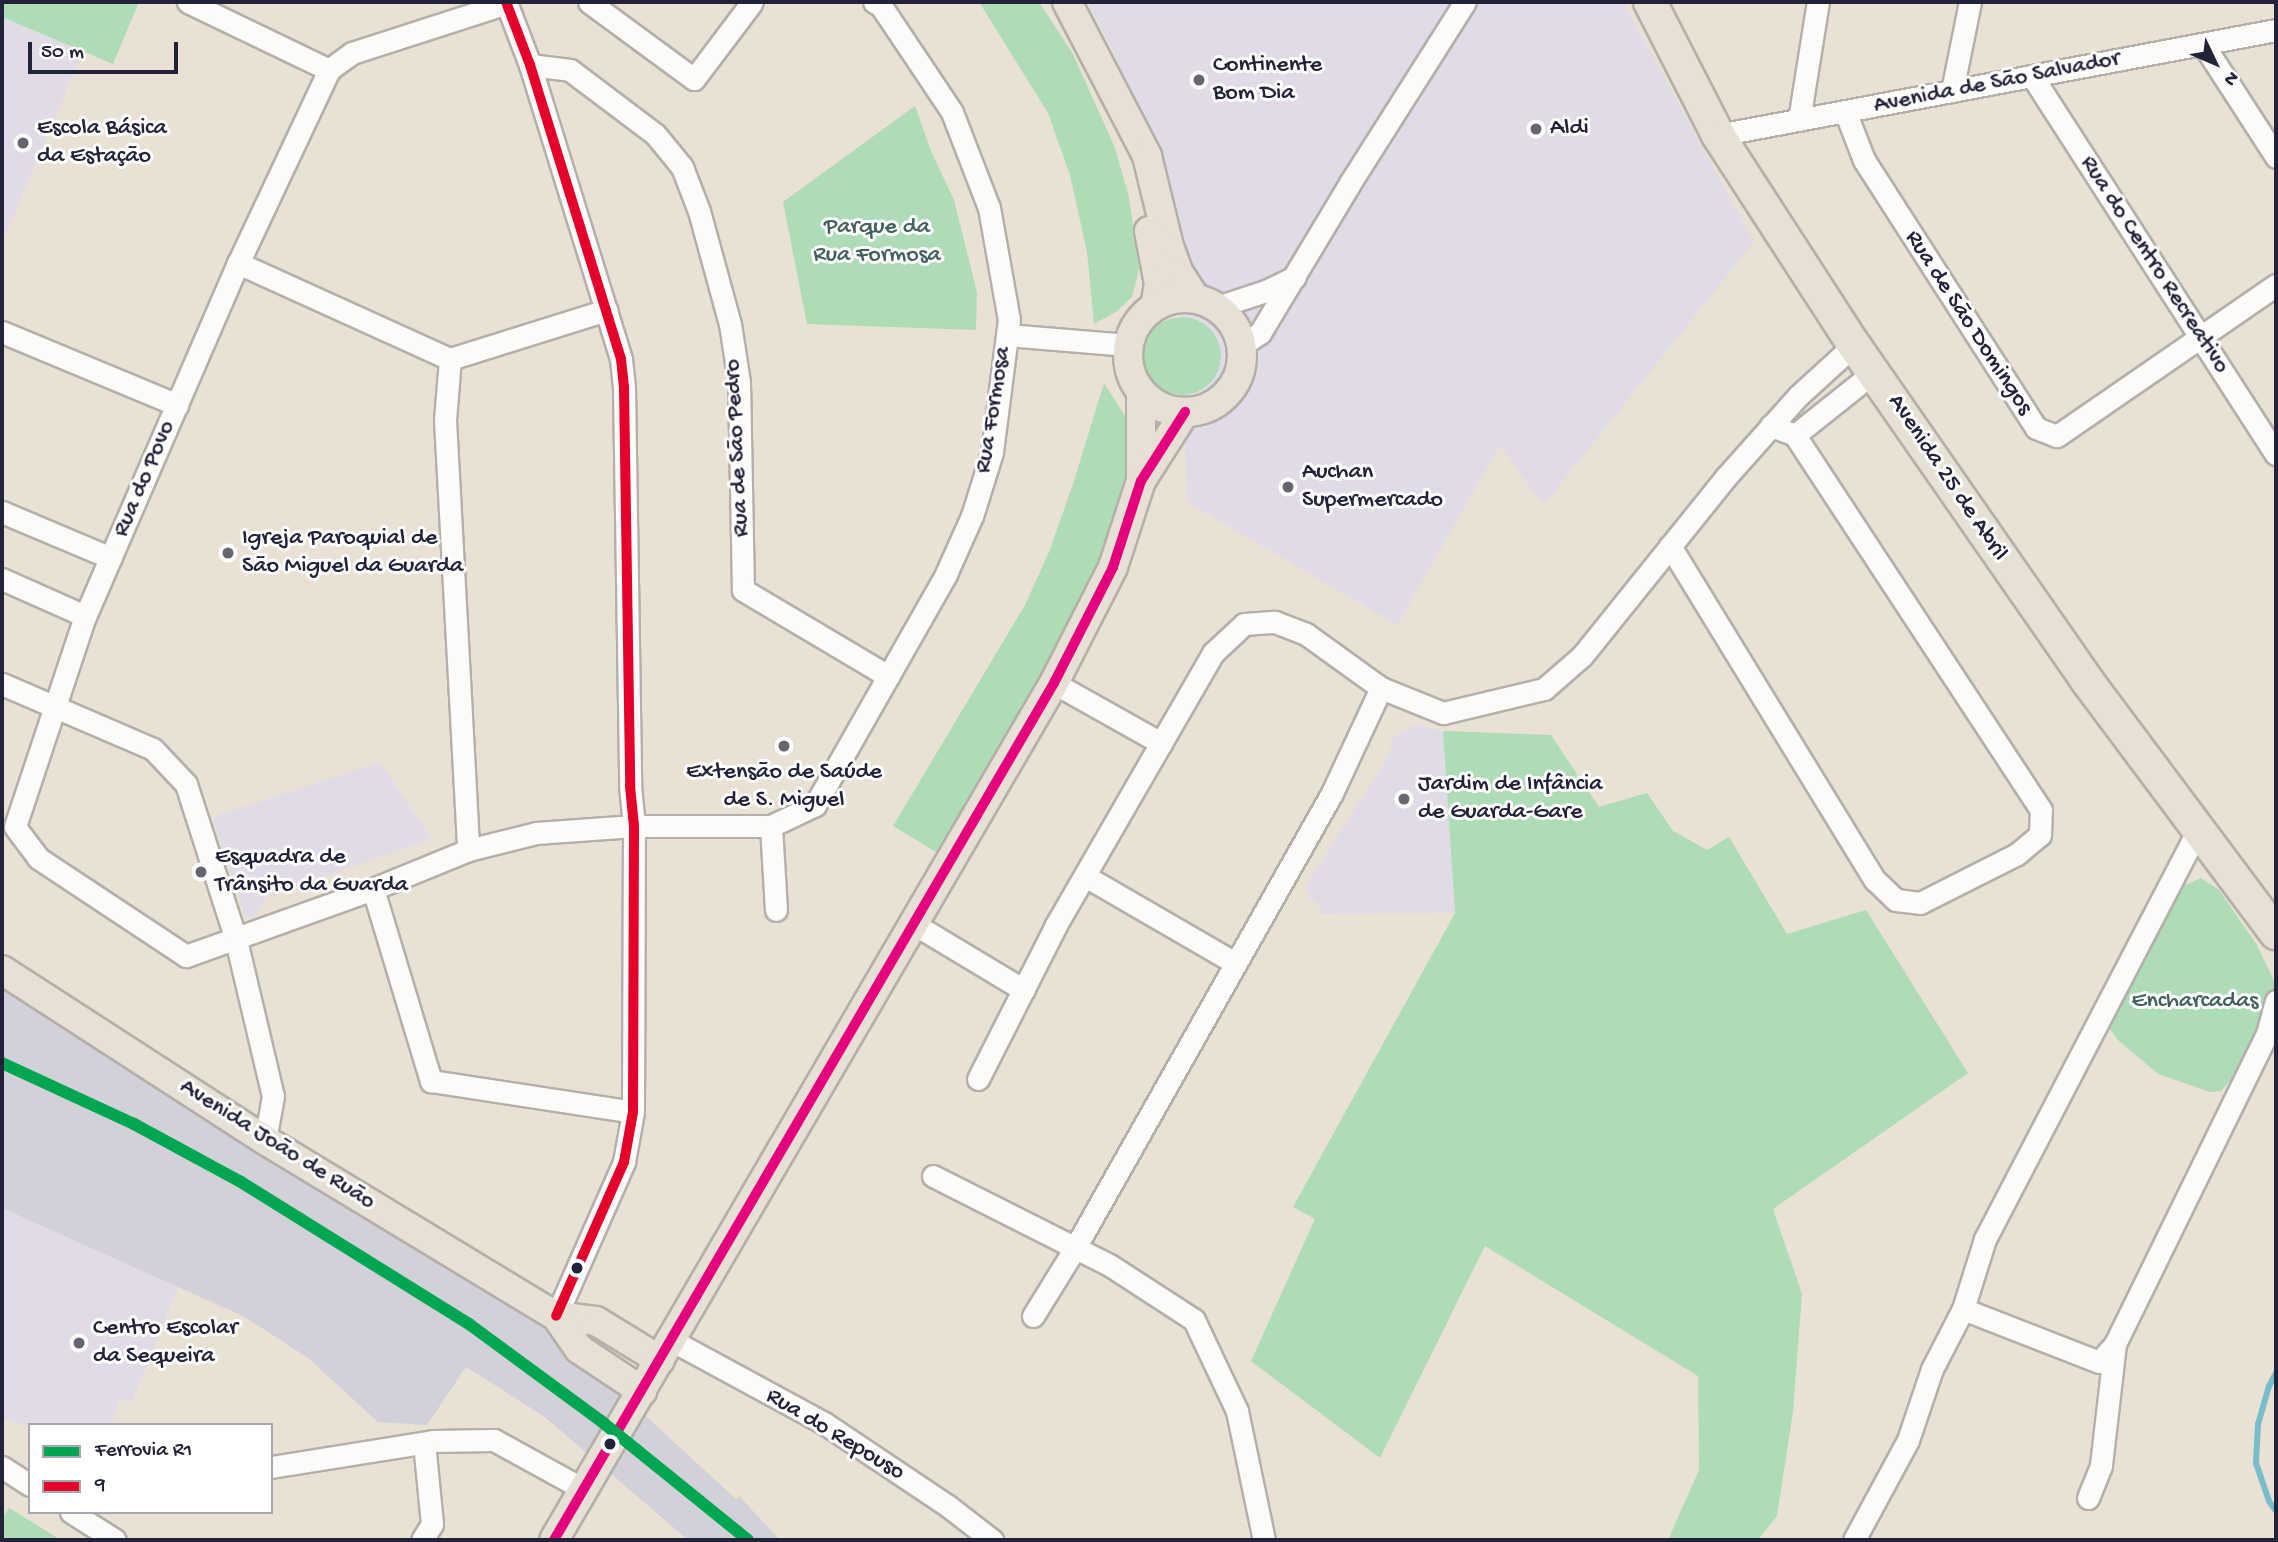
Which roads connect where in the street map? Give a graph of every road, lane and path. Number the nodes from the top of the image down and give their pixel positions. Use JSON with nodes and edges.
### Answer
{"nodes":[{"id":1,"x":188,"y":2,"type":"edge"},
{"id":2,"x":506,"y":2,"type":"edge"},
{"id":3,"x":589,"y":2,"type":"edge"},
{"id":4,"x":752,"y":2,"type":"edge"},
{"id":5,"x":874,"y":2,"type":"edge"},
{"id":6,"x":1067,"y":2,"type":"edge"},
{"id":7,"x":1465,"y":2,"type":"edge"},
{"id":8,"x":1650,"y":2,"type":"edge"},
{"id":9,"x":1818,"y":2,"type":"edge"},
{"id":10,"x":1970,"y":2,"type":"edge"},
{"id":11,"x":2276,"y":30,"type":"edge"},
{"id":12,"x":2203,"y":44,"type":"junction"},
{"id":13,"x":530,"y":65,"type":"junction"},
{"id":14,"x":329,"y":70,"type":"junction"},
{"id":15,"x":2032,"y":76,"type":"junction"},
{"id":16,"x":1111,"y":86,"type":"junction"},
{"id":17,"x":1952,"y":91,"type":"junction"},
{"id":18,"x":1845,"y":111,"type":"junction"},
{"id":19,"x":1799,"y":120,"type":"junction"},
{"id":20,"x":1718,"y":135,"type":"junction"},
{"id":21,"x":2276,"y":158,"type":"edge"},
{"id":22,"x":238,"y":263,"type":"junction"},
{"id":23,"x":1295,"y":277,"type":"junction"},
{"id":24,"x":2276,"y":285,"type":"edge"},
{"id":25,"x":1206,"y":302,"type":"junction"},
{"id":26,"x":1155,"y":306,"type":"junction"},
{"id":27,"x":606,"y":310,"type":"junction"},
{"id":28,"x":2,"y":332,"type":"edge"},
{"id":29,"x":1007,"y":335,"type":"junction"},
{"id":30,"x":2200,"y":335,"type":"junction"},
{"id":31,"x":1128,"y":345,"type":"junction"},
{"id":32,"x":1242,"y":345,"type":"junction"},
{"id":33,"x":1854,"y":345,"type":"junction"},
{"id":34,"x":450,"y":359,"type":"junction"},
{"id":35,"x":1874,"y":372,"type":"junction"},
{"id":36,"x":1141,"y":393,"type":"junction"},
{"id":37,"x":177,"y":405,"type":"junction"},
{"id":38,"x":1185,"y":412,"type":"junction"},
{"id":39,"x":1770,"y":426,"type":"junction"},
{"id":40,"x":1795,"y":435,"type":"junction"},
{"id":41,"x":2276,"y":454,"type":"edge"},
{"id":42,"x":1141,"y":481,"type":"junction"},
{"id":43,"x":2,"y":512,"type":"edge"},
{"id":44,"x":1670,"y":546,"type":"junction"},
{"id":45,"x":111,"y":558,"type":"junction"},
{"id":46,"x":2,"y":579,"type":"edge"},
{"id":47,"x":85,"y":616,"type":"junction"},
{"id":48,"x":888,"y":676,"type":"junction"},
{"id":49,"x":1054,"y":683,"type":"junction"},
{"id":50,"x":2,"y":684,"type":"edge"},
{"id":51,"x":1381,"y":688,"type":"junction"},
{"id":52,"x":55,"y":708,"type":"junction"},
{"id":53,"x":1161,"y":743,"type":"junction"},
{"id":54,"x":634,"y":826,"type":"junction"},
{"id":55,"x":771,"y":826,"type":"junction"},
{"id":56,"x":2199,"y":828,"type":"junction"},
{"id":57,"x":468,"y":850,"type":"junction"},
{"id":58,"x":1084,"y":876,"type":"junction"},
{"id":59,"x":373,"y":890,"type":"junction"},
{"id":60,"x":776,"y":910,"type":"dead end"},
{"id":61,"x":914,"y":924,"type":"junction"},
{"id":62,"x":2276,"y":933,"type":"edge"},
{"id":63,"x":236,"y":940,"type":"junction"},
{"id":64,"x":1235,"y":963,"type":"junction"},
{"id":65,"x":2,"y":970,"type":"edge"},
{"id":66,"x":1024,"y":990,"type":"junction"},
{"id":67,"x":2276,"y":1001,"type":"edge"},
{"id":68,"x":2272,"y":1031,"type":"edge"},
{"id":69,"x":978,"y":1079,"type":"dead end"},
{"id":70,"x":633,"y":1112,"type":"junction"},
{"id":71,"x":265,"y":1140,"type":"junction"},
{"id":72,"x":933,"y":1176,"type":"dead end"},
{"id":73,"x":1075,"y":1248,"type":"junction"},
{"id":74,"x":1963,"y":1309,"type":"junction"},
{"id":75,"x":556,"y":1316,"type":"junction"},
{"id":76,"x":1033,"y":1316,"type":"dead end"},
{"id":77,"x":2115,"y":1343,"type":"junction"},
{"id":78,"x":665,"y":1350,"type":"junction"},
{"id":79,"x":642,"y":1391,"type":"junction"},
{"id":80,"x":424,"y":1443,"type":"junction"},
{"id":81,"x":273,"y":1466,"type":"edge"},
{"id":82,"x":2,"y":1467,"type":"edge"},
{"id":83,"x":28,"y":1484,"type":"edge"},
{"id":84,"x":585,"y":1490,"type":"junction"},
{"id":85,"x":2088,"y":1498,"type":"dead end"},
{"id":86,"x":93,"y":1518,"type":"edge"},
{"id":87,"x":115,"y":1540,"type":"edge"},
{"id":88,"x":422,"y":1540,"type":"edge"},
{"id":89,"x":554,"y":1540,"type":"edge"},
{"id":90,"x":992,"y":1540,"type":"edge"},
{"id":91,"x":1264,"y":1540,"type":"edge"},
{"id":92,"x":1854,"y":1540,"type":"edge"}],
"edges":[{"from":1,"to":14,"type":"street"},
{"from":2,"to":13,"type":"street"},
{"from":2,"to":14,"type":"street"},
{"from":3,"to":4,"type":"street"},
{"from":5,"to":29,"type":"street","name":"Rua Formosa"},
{"from":6,"to":16,"type":"main road"},
{"from":7,"to":23,"type":"street"},
{"from":8,"to":20,"type":"highway","name":"Avenida 25 de Abril"},
{"from":9,"to":19,"type":"street"},
{"from":10,"to":17,"type":"street"},
{"from":11,"to":12,"type":"street","name":"Avenida de São Salvador"},
{"from":12,"to":15,"type":"street","name":"Avenida de São Salvador"},
{"from":12,"to":21,"type":"street"},
{"from":13,"to":27,"type":"street"},
{"from":13,"to":48,"type":"street","name":"Rua de São Pedro"},
{"from":14,"to":22,"type":"street","name":"Rua do Povo"},
{"from":15,"to":17,"type":"street","name":"Avenida de São Salvador"},
{"from":15,"to":30,"type":"street","name":"Rua do Centro Recreativo"},
{"from":16,"to":25,"type":"main road"},
{"from":16,"to":26,"type":"main road"},
{"from":17,"to":18,"type":"street","name":"Avenida de São Salvador"},
{"from":18,"to":19,"type":"street","name":"Avenida de São Salvador"},
{"from":18,"to":30,"type":"street","name":"Rua de São Domingos"},
{"from":19,"to":20,"type":"street","name":"Avenida de São Salvador"},
{"from":20,"to":33,"type":"highway","name":"Avenida 25 de Abril"},
{"from":22,"to":34,"type":"street"},
{"from":22,"to":37,"type":"street","name":"Rua do Povo"},
{"from":23,"to":25,"type":"street"},
{"from":23,"to":32,"type":"street"},
{"from":24,"to":30,"type":"street","name":"Rua de São Domingos"},
{"from":25,"to":26,"type":"main road"},
{"from":25,"to":32,"type":"main road"},
{"from":26,"to":31,"type":"main road"},
{"from":27,"to":34,"type":"street"},
{"from":27,"to":54,"type":"street"},
{"from":28,"to":37,"type":"street"},
{"from":29,"to":31,"type":"street"},
{"from":29,"to":48,"type":"street","name":"Rua Formosa"},
{"from":30,"to":41,"type":"street","name":"Rua do Centro Recreativo"},
{"from":31,"to":36,"type":"main road"},
{"from":32,"to":38,"type":"main road"},
{"from":33,"to":35,"type":"highway","name":"Avenida 25 de Abril"},
{"from":33,"to":39,"type":"street"},
{"from":34,"to":57,"type":"street"},
{"from":35,"to":40,"type":"street"},
{"from":35,"to":56,"type":"highway","name":"Avenida 25 de Abril"},
{"from":36,"to":38,"type":"main road"},
{"from":36,"to":42,"type":"main road"},
{"from":37,"to":45,"type":"street","name":"Rua do Povo"},
{"from":38,"to":42,"type":"main road"},
{"from":39,"to":40,"type":"street"},
{"from":39,"to":44,"type":"street"},
{"from":40,"to":44,"type":"street"},
{"from":42,"to":49,"type":"main road"},
{"from":43,"to":45,"type":"street"},
{"from":44,"to":51,"type":"street"},
{"from":45,"to":47,"type":"street","name":"Rua do Povo"},
{"from":46,"to":47,"type":"street"},
{"from":47,"to":52,"type":"street","name":"Rua do Povo"},
{"from":48,"to":55,"type":"street","name":"Rua Formosa"},
{"from":49,"to":53,"type":"street"},
{"from":49,"to":61,"type":"main road"},
{"from":50,"to":52,"type":"street"},
{"from":51,"to":53,"type":"street"},
{"from":51,"to":64,"type":"street"},
{"from":52,"to":63,"type":"street"},
{"from":52,"to":63,"type":"street","name":"Rua do Povo"},
{"from":53,"to":58,"type":"street"},
{"from":54,"to":55,"type":"street","name":"Rua Formosa"},
{"from":54,"to":57,"type":"street","name":"Rua Formosa"},
{"from":54,"to":70,"type":"street"},
{"from":55,"to":60,"type":"street"},
{"from":56,"to":62,"type":"highway","name":"Avenida 25 de Abril"},
{"from":56,"to":74,"type":"street"},
{"from":57,"to":59,"type":"street","name":"Rua Formosa"},
{"from":58,"to":64,"type":"street"},
{"from":58,"to":66,"type":"street"},
{"from":59,"to":63,"type":"street","name":"Rua Formosa"},
{"from":59,"to":70,"type":"street"},
{"from":61,"to":66,"type":"street"},
{"from":61,"to":78,"type":"main road"},
{"from":63,"to":71,"type":"street"},
{"from":64,"to":73,"type":"street"},
{"from":65,"to":71,"type":"main road","name":"Avenida João de Ruão"},
{"from":66,"to":69,"type":"street"},
{"from":67,"to":68,"type":"street"},
{"from":68,"to":77,"type":"street"},
{"from":70,"to":75,"type":"street"},
{"from":71,"to":75,"type":"main road","name":"Avenida João de Ruão"},
{"from":72,"to":73,"type":"street"},
{"from":73,"to":76,"type":"street"},
{"from":73,"to":91,"type":"street"},
{"from":74,"to":77,"type":"street"},
{"from":74,"to":92,"type":"street"},
{"from":75,"to":78,"type":"main road"},
{"from":75,"to":79,"type":"main road"},
{"from":77,"to":85,"type":"street"},
{"from":78,"to":79,"type":"main road"},
{"from":78,"to":90,"type":"street","name":"Rua do Repouso"},
{"from":79,"to":84,"type":"main road"},
{"from":80,"to":81,"type":"street"},
{"from":80,"to":84,"type":"street"},
{"from":80,"to":88,"type":"street"},
{"from":82,"to":83,"type":"street"},
{"from":84,"to":89,"type":"main road"},
{"from":86,"to":87,"type":"street"}]}
